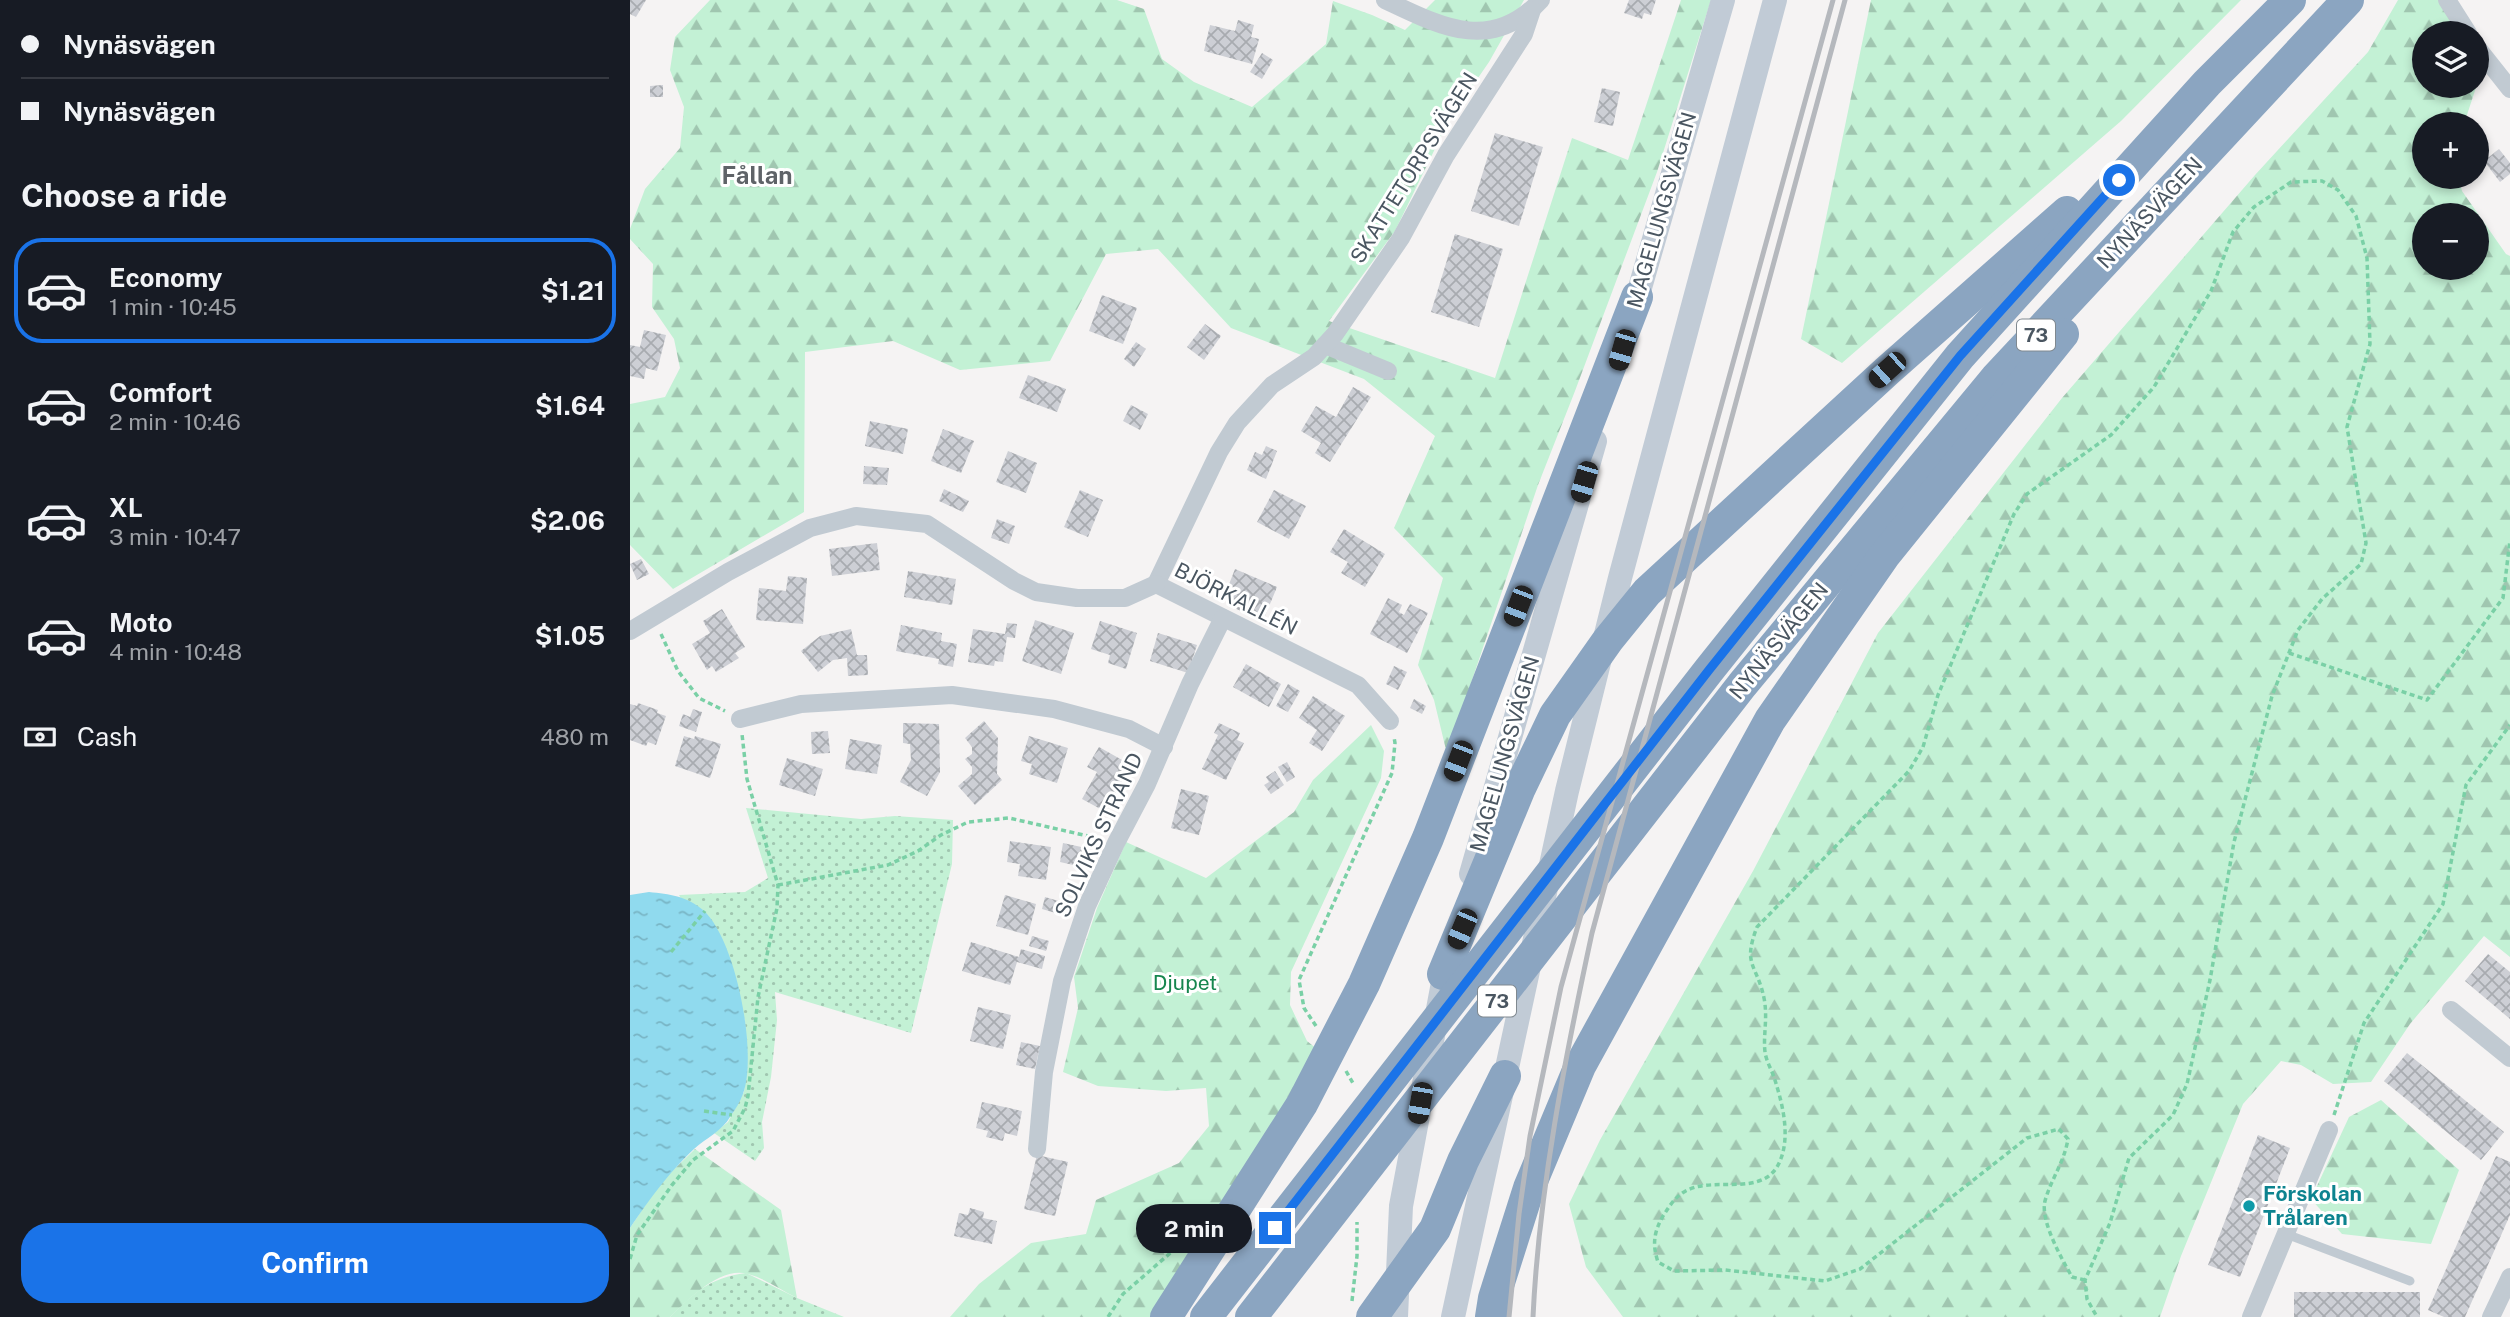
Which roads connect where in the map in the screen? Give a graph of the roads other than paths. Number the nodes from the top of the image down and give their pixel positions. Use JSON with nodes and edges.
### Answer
{"nodes":[{"id":1,"x":1385,"y":0,"type":"edge"},
{"id":2,"x":1723,"y":0,"type":"edge"},
{"id":3,"x":1774,"y":0,"type":"edge"},
{"id":4,"x":2290,"y":0,"type":"edge"},
{"id":5,"x":2350,"y":0,"type":"edge"},
{"id":6,"x":2447,"y":0,"type":"edge"},
{"id":7,"x":1536,"y":5,"type":"edge"},
{"id":8,"x":2460,"y":21,"type":"edge"},
{"id":9,"x":2489,"y":62,"type":"edge"},
{"id":10,"x":2207,"y":83,"type":"junction"},
{"id":11,"x":2510,"y":89,"type":"edge"},
{"id":12,"x":1637,"y":297,"type":"junction"},
{"id":13,"x":1325,"y":345,"type":"junction"},
{"id":14,"x":1388,"y":371,"type":"dead end"},
{"id":15,"x":1156,"y":584,"type":"junction"},
{"id":16,"x":1223,"y":618,"type":"junction"},
{"id":17,"x":630,"y":631,"type":"edge"},
{"id":18,"x":740,"y":719,"type":"road end"},
{"id":19,"x":1390,"y":721,"type":"dead end"},
{"id":20,"x":1164,"y":747,"type":"junction"},
{"id":21,"x":1443,"y":974,"type":"junction"},
{"id":22,"x":2451,"y":1010,"type":"dead end"},
{"id":23,"x":2510,"y":1058,"type":"edge"},
{"id":24,"x":1505,"y":1076,"type":"junction"},
{"id":25,"x":2329,"y":1130,"type":"road end"},
{"id":26,"x":1037,"y":1149,"type":"dead end"},
{"id":27,"x":2286,"y":1234,"type":"junction"},
{"id":28,"x":2510,"y":1277,"type":"edge"},
{"id":29,"x":2410,"y":1281,"type":"dead end"},
{"id":30,"x":1174,"y":1306,"type":"edge"},
{"id":31,"x":1207,"y":1316,"type":"edge"},
{"id":32,"x":1251,"y":1317,"type":"edge"},
{"id":33,"x":1372,"y":1317,"type":"edge"},
{"id":34,"x":1396,"y":1317,"type":"edge"},
{"id":35,"x":1453,"y":1317,"type":"edge"},
{"id":36,"x":1491,"y":1317,"type":"edge"},
{"id":37,"x":2251,"y":1317,"type":"edge"},
{"id":38,"x":2491,"y":1317,"type":"edge"}],
"edges":[{"from":1,"to":7,"type":"street"},
{"from":2,"to":12,"type":"main road","name":"MAGELUNGSVÄGEN"},
{"from":3,"to":24,"type":"main road"},
{"from":4,"to":10,"type":"highway","name":"NYNÄSVÄGEN","number":"73"},
{"from":5,"to":32,"type":"highway","name":"NYNÄSVÄGEN","number":"73"},
{"from":5,"to":36,"type":"highway"},
{"from":6,"to":8,"type":"street"},
{"from":7,"to":13,"type":"street","name":"SKATTETORPSVÄGEN"},
{"from":9,"to":11,"type":"street"},
{"from":10,"to":21,"type":"highway"},
{"from":10,"to":31,"type":"highway","name":"NYNÄSVÄGEN","number":"73"},
{"from":12,"to":21,"type":"main road","name":"MAGELUNGSVÄGEN"},
{"from":12,"to":30,"type":"highway"},
{"from":13,"to":14,"type":"street"},
{"from":13,"to":15,"type":"street","name":"SKATTETORPSVÄGEN"},
{"from":15,"to":16,"type":"street","name":"BJÖRKALLÉN"},
{"from":15,"to":17,"type":"street","name":"BJÖRKALLÉN"},
{"from":16,"to":19,"type":"street","name":"BJÖRKALLÉN"},
{"from":16,"to":20,"type":"street","name":"SOLVIKS STRAND"},
{"from":18,"to":20,"type":"street","name":"SOLVIKS STRAND"},
{"from":20,"to":26,"type":"street","name":"SOLVIKS STRAND"},
{"from":21,"to":34,"type":"main road","name":"MAGELUNGSVÄGEN"},
{"from":22,"to":23,"type":"street"},
{"from":24,"to":33,"type":"highway"},
{"from":24,"to":35,"type":"main road"},
{"from":25,"to":27,"type":"street"},
{"from":27,"to":29,"type":"lane"},
{"from":27,"to":37,"type":"street"},
{"from":28,"to":38,"type":"street"}]}
